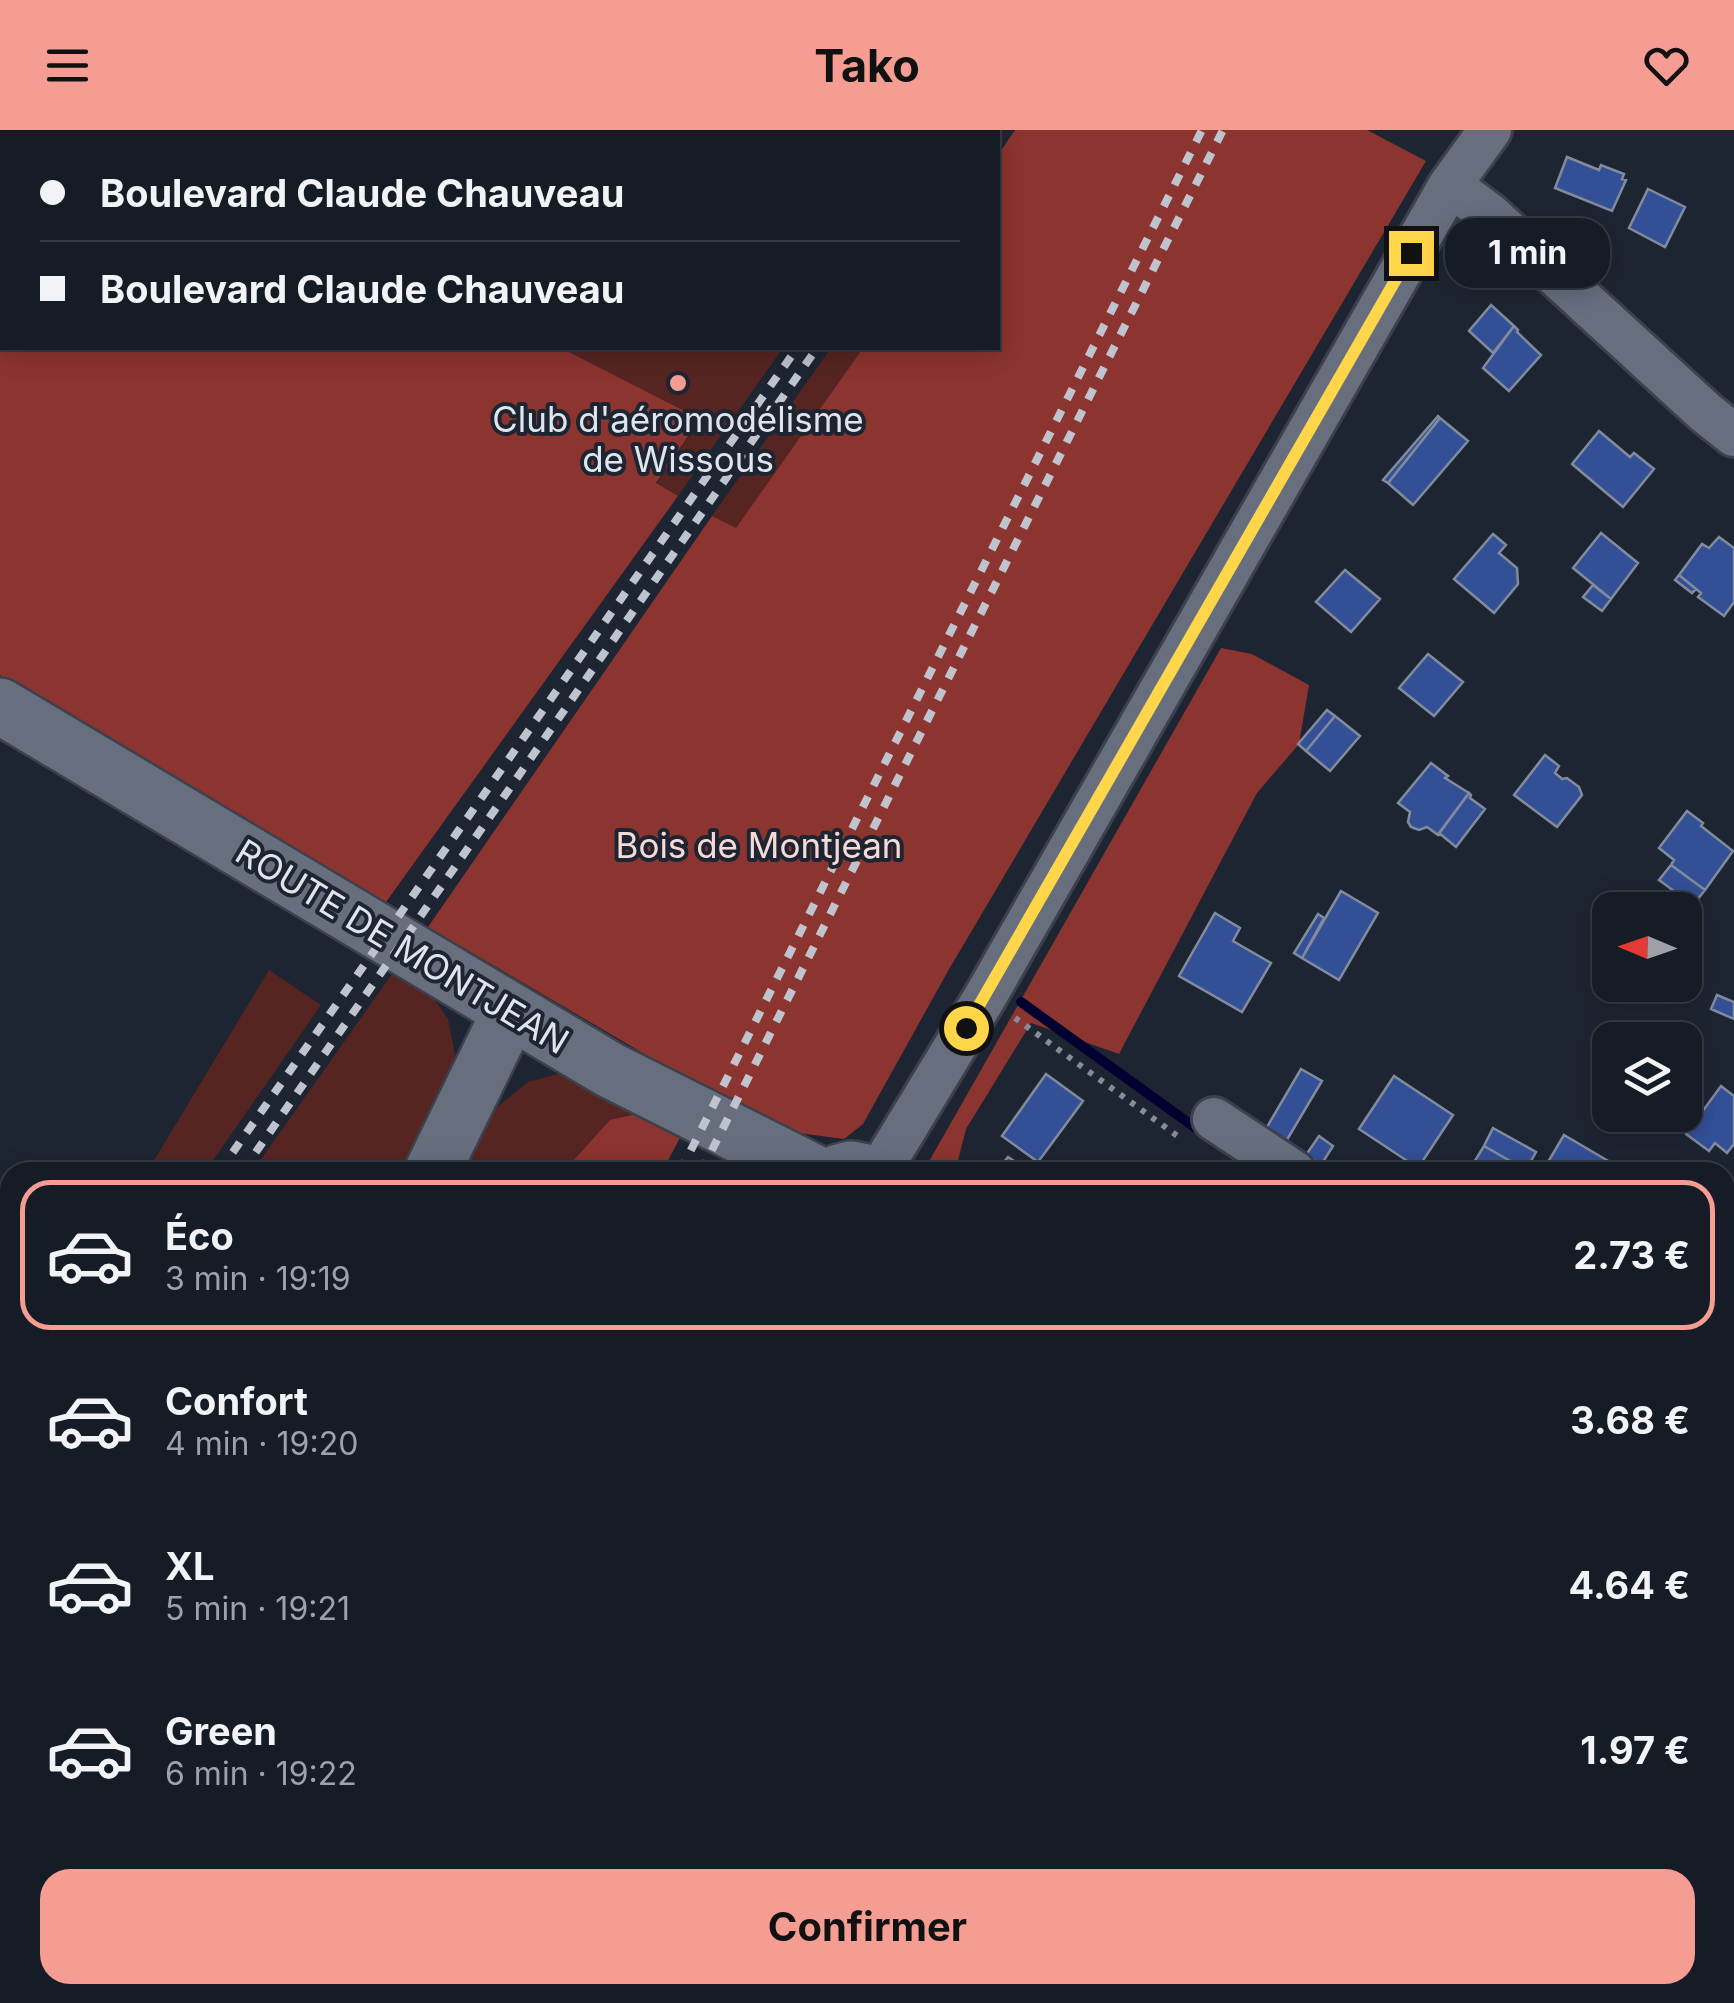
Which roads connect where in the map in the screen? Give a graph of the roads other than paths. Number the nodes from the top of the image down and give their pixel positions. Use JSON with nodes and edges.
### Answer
{"nodes":[{"id":1,"x":1490,"y":130,"type":"edge"},
{"id":2,"x":1450,"y":185,"type":"junction"},
{"id":3,"x":1734,"y":435,"type":"edge"},
{"id":4,"x":0,"y":706,"type":"edge"},
{"id":5,"x":510,"y":1012,"type":"junction"},
{"id":6,"x":1205,"y":1134,"type":"road end"},
{"id":7,"x":437,"y":1162,"type":"edge"},
{"id":8,"x":792,"y":1162,"type":"edge"},
{"id":9,"x":886,"y":1162,"type":"edge"},
{"id":10,"x":1271,"y":1162,"type":"edge"}],
"edges":[{"from":1,"to":2,"type":"street"},
{"from":2,"to":3,"type":"street"},
{"from":2,"to":9,"type":"street"},
{"from":4,"to":5,"type":"street","name":"ROUTE DE MONTJEAN"},
{"from":5,"to":7,"type":"street"},
{"from":5,"to":8,"type":"street","name":"ROUTE DE MONTJEAN"},
{"from":6,"to":10,"type":"street"}]}
